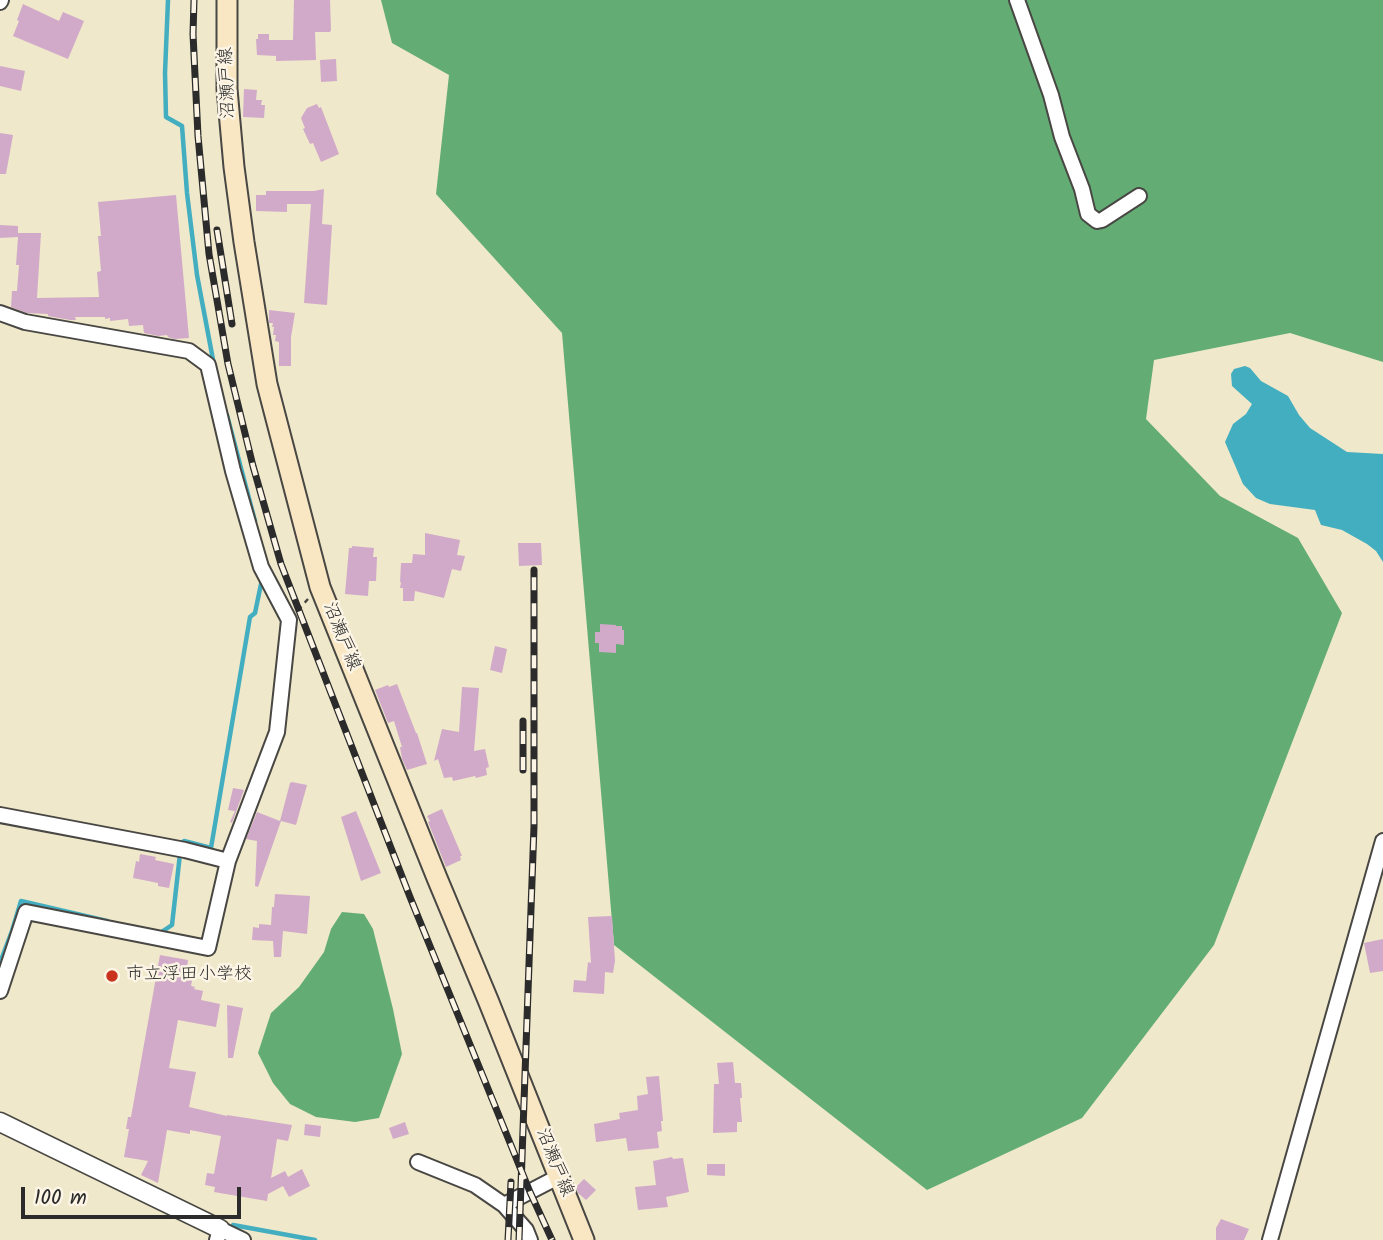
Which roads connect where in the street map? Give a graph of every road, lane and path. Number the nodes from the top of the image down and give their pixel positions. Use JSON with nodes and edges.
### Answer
{"nodes":[{"id":1,"x":227,"y":0,"type":"edge"},
{"id":2,"x":1017,"y":0,"type":"edge"},
{"id":3,"x":1139,"y":196,"type":"dead end"},
{"id":4,"x":0,"y":313,"type":"edge"},
{"id":5,"x":320,"y":587,"type":"junction"},
{"id":6,"x":289,"y":620,"type":"junction"},
{"id":7,"x":0,"y":815,"type":"edge"},
{"id":8,"x":1383,"y":841,"type":"edge"},
{"id":9,"x":228,"y":862,"type":"junction"},
{"id":10,"x":0,"y":991,"type":"edge"},
{"id":11,"x":0,"y":1122,"type":"edge"},
{"id":12,"x":418,"y":1162,"type":"dead end"},
{"id":13,"x":558,"y":1177,"type":"junction"},
{"id":14,"x":504,"y":1205,"type":"junction"},
{"id":15,"x":218,"y":1234,"type":"edge"},
{"id":16,"x":243,"y":1240,"type":"edge"},
{"id":17,"x":530,"y":1240,"type":"edge"},
{"id":18,"x":584,"y":1240,"type":"edge"},
{"id":19,"x":1270,"y":1240,"type":"edge"}],
"edges":[{"from":1,"to":5,"type":"main road","name":"沼瀬戸線"},
{"from":2,"to":3,"type":"street"},
{"from":4,"to":6,"type":"street"},
{"from":5,"to":6,"type":"path"},
{"from":5,"to":13,"type":"main road","name":"沼瀬戸線"},
{"from":6,"to":9,"type":"street"},
{"from":7,"to":9,"type":"street"},
{"from":8,"to":19,"type":"street"},
{"from":9,"to":10,"type":"street"},
{"from":11,"to":15,"type":"street"},
{"from":12,"to":14,"type":"street"},
{"from":13,"to":14,"type":"street"},
{"from":13,"to":18,"type":"main road","name":"沼瀬戸線"},
{"from":14,"to":17,"type":"street"},
{"from":15,"to":16,"type":"street"}]}
